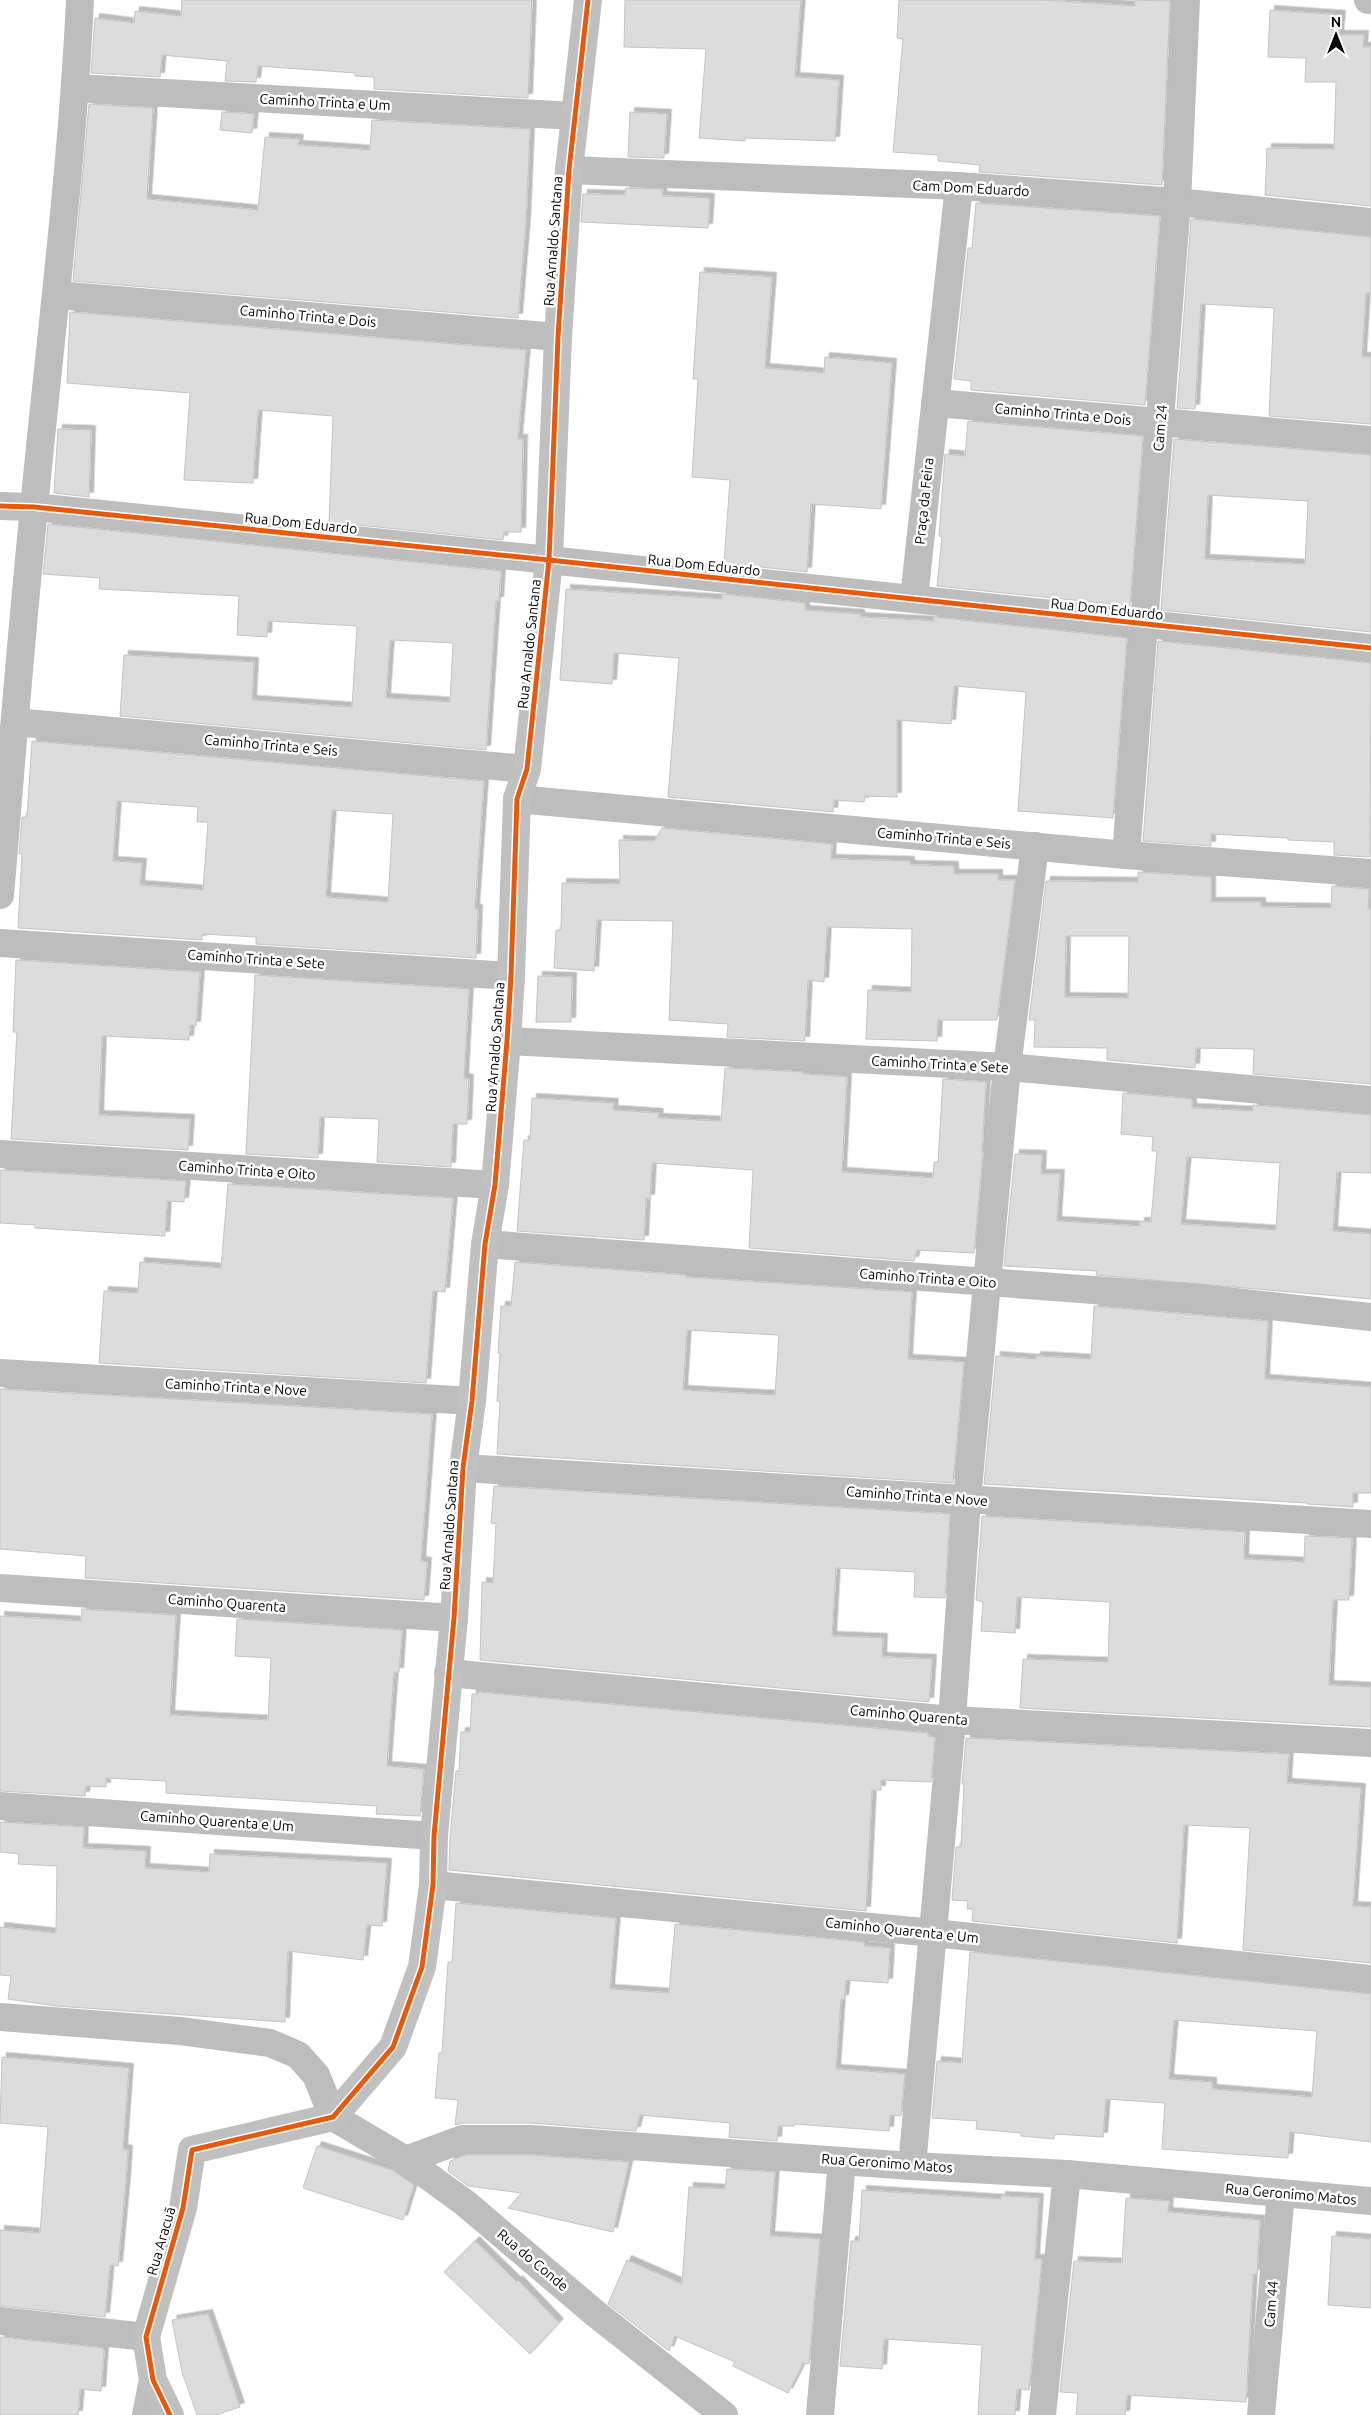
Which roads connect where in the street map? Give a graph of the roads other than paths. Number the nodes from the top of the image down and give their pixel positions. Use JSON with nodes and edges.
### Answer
{"nodes":[{"id":1,"x":80,"y":0,"type":"edge"},
{"id":2,"x":588,"y":0,"type":"edge"},
{"id":3,"x":1186,"y":0,"type":"edge"},
{"id":4,"x":76,"y":88,"type":"junction"},
{"id":5,"x":574,"y":116,"type":"junction"},
{"id":6,"x":569,"y":170,"type":"junction"},
{"id":7,"x":959,"y":186,"type":"junction"},
{"id":8,"x":1177,"y":202,"type":"junction"},
{"id":9,"x":1371,"y":222,"type":"edge"},
{"id":10,"x":57,"y":295,"type":"junction"},
{"id":11,"x":558,"y":337,"type":"junction"},
{"id":12,"x":935,"y":403,"type":"junction"},
{"id":13,"x":1160,"y":421,"type":"junction"},
{"id":14,"x":1371,"y":440,"type":"edge"},
{"id":15,"x":0,"y":506,"type":"edge"},
{"id":16,"x":34,"y":507,"type":"junction"},
{"id":17,"x":549,"y":560,"type":"junction"},
{"id":18,"x":914,"y":598,"type":"junction"},
{"id":19,"x":1142,"y":624,"type":"junction"},
{"id":20,"x":1371,"y":648,"type":"edge"},
{"id":21,"x":15,"y":722,"type":"junction"},
{"id":22,"x":527,"y":769,"type":"junction"},
{"id":23,"x":517,"y":799,"type":"junction"},
{"id":24,"x":1035,"y":846,"type":"junction"},
{"id":25,"x":1126,"y":855,"type":"junction"},
{"id":26,"x":1371,"y":873,"type":"edge"},
{"id":27,"x":0,"y":895,"type":"edge"},
{"id":28,"x":0,"y":943,"type":"edge"},
{"id":29,"x":512,"y":976,"type":"junction"},
{"id":30,"x":507,"y":1040,"type":"junction"},
{"id":31,"x":1007,"y":1067,"type":"junction"},
{"id":32,"x":1371,"y":1100,"type":"edge"},
{"id":33,"x":0,"y":1154,"type":"edge"},
{"id":34,"x":495,"y":1185,"type":"junction"},
{"id":35,"x":485,"y":1244,"type":"junction"},
{"id":36,"x":988,"y":1283,"type":"junction"},
{"id":37,"x":1371,"y":1317,"type":"edge"},
{"id":38,"x":0,"y":1373,"type":"edge"},
{"id":39,"x":472,"y":1401,"type":"junction"},
{"id":40,"x":464,"y":1468,"type":"junction"},
{"id":41,"x":967,"y":1500,"type":"junction"},
{"id":42,"x":1371,"y":1524,"type":"edge"},
{"id":43,"x":0,"y":1588,"type":"edge"},
{"id":44,"x":454,"y":1618,"type":"junction"},
{"id":45,"x":448,"y":1673,"type":"junction"},
{"id":46,"x":952,"y":1720,"type":"junction"},
{"id":47,"x":1371,"y":1743,"type":"edge"},
{"id":48,"x":0,"y":1806,"type":"edge"},
{"id":49,"x":434,"y":1836,"type":"junction"},
{"id":50,"x":433,"y":1885,"type":"junction"},
{"id":51,"x":934,"y":1933,"type":"junction"},
{"id":52,"x":1371,"y":1979,"type":"edge"},
{"id":53,"x":0,"y":2017,"type":"edge"},
{"id":54,"x":333,"y":2118,"type":"junction"},
{"id":55,"x":406,"y":2160,"type":"junction"},
{"id":56,"x":842,"y":2161,"type":"junction"},
{"id":57,"x":912,"y":2166,"type":"junction"},
{"id":58,"x":1067,"y":2174,"type":"junction"},
{"id":59,"x":1281,"y":2193,"type":"junction"},
{"id":60,"x":1371,"y":2201,"type":"edge"},
{"id":61,"x":0,"y":2321,"type":"edge"},
{"id":62,"x":146,"y":2337,"type":"junction"},
{"id":63,"x":153,"y":2380,"type":"junction"},
{"id":64,"x":146,"y":2415,"type":"edge"},
{"id":65,"x":170,"y":2415,"type":"edge"},
{"id":66,"x":724,"y":2415,"type":"edge"},
{"id":67,"x":820,"y":2415,"type":"edge"},
{"id":68,"x":1042,"y":2415,"type":"edge"},
{"id":69,"x":1261,"y":2415,"type":"edge"}],
"edges":[{"from":1,"to":4,"type":"street"},
{"from":2,"to":5,"type":"street","name":"Rua Arnaldo Santana"},
{"from":3,"to":8,"type":"street","name":"Cam 24"},
{"from":4,"to":5,"type":"street","name":"Caminho Trinta e Um"},
{"from":4,"to":10,"type":"street"},
{"from":5,"to":6,"type":"street","name":"Rua Arnaldo Santana"},
{"from":6,"to":7,"type":"street","name":"Cam Dom Eduardo"},
{"from":6,"to":11,"type":"street","name":"Rua Arnaldo Santana"},
{"from":7,"to":8,"type":"street","name":"Cam Dom Eduardo"},
{"from":7,"to":12,"type":"street","name":"Praça da Feira"},
{"from":8,"to":9,"type":"street","name":"Cam Dom Eduardo"},
{"from":8,"to":13,"type":"street","name":"Cam 24"},
{"from":10,"to":11,"type":"street","name":"Caminho Trinta e Dois"},
{"from":10,"to":16,"type":"street"},
{"from":11,"to":17,"type":"street","name":"Rua Arnaldo Santana"},
{"from":12,"to":13,"type":"street","name":"Caminho Trinta e Dois"},
{"from":12,"to":18,"type":"street","name":"Praça da Feira"},
{"from":13,"to":14,"type":"street","name":"Caminho Trinta e Dois"},
{"from":13,"to":19,"type":"street","name":"Cam 24"},
{"from":15,"to":16,"type":"street","name":"Rua Dom Eduardo"},
{"from":16,"to":17,"type":"street","name":"Rua Dom Eduardo"},
{"from":16,"to":21,"type":"street"},
{"from":17,"to":18,"type":"street","name":"Rua Dom Eduardo"},
{"from":17,"to":22,"type":"street","name":"Rua Arnaldo Santana"},
{"from":18,"to":19,"type":"street","name":"Rua Dom Eduardo"},
{"from":19,"to":20,"type":"street","name":"Rua Dom Eduardo"},
{"from":19,"to":25,"type":"street","name":"Cam 24"},
{"from":21,"to":22,"type":"street","name":"Caminho Trinta e Seis"},
{"from":21,"to":27,"type":"street"},
{"from":22,"to":23,"type":"street","name":"Rua Arnaldo Santana"},
{"from":23,"to":24,"type":"street","name":"Caminho Trinta e Seis"},
{"from":23,"to":29,"type":"street","name":"Rua Arnaldo Santana"},
{"from":24,"to":25,"type":"street","name":"Caminho Trinta e Seis"},
{"from":24,"to":31,"type":"street"},
{"from":25,"to":26,"type":"street","name":"Caminho Trinta e Seis"},
{"from":28,"to":29,"type":"street","name":"Caminho Trinta e Sete"},
{"from":29,"to":30,"type":"street","name":"Rua Arnaldo Santana"},
{"from":30,"to":31,"type":"street","name":"Caminho Trinta e Sete"},
{"from":30,"to":34,"type":"street","name":"Rua Arnaldo Santana"},
{"from":31,"to":32,"type":"street","name":"Caminho Trinta e Sete"},
{"from":31,"to":36,"type":"street"},
{"from":33,"to":34,"type":"street","name":"Caminho Trinta e Oito"},
{"from":34,"to":35,"type":"street","name":"Rua Arnaldo Santana"},
{"from":35,"to":36,"type":"street","name":"Caminho Trinta e Oito"},
{"from":35,"to":39,"type":"street","name":"Rua Arnaldo Santana"},
{"from":36,"to":37,"type":"street","name":"Caminho Trinta e Oito"},
{"from":36,"to":41,"type":"street"},
{"from":38,"to":39,"type":"street","name":"Caminho Trinta e Nove"},
{"from":39,"to":40,"type":"street","name":"Rua Arnaldo Santana"},
{"from":40,"to":41,"type":"street","name":"Caminho Trinta e Nove"},
{"from":40,"to":44,"type":"street","name":"Rua Arnaldo Santana"},
{"from":41,"to":42,"type":"street","name":"Caminho Trinta e Nove"},
{"from":41,"to":46,"type":"street"},
{"from":43,"to":44,"type":"street","name":"Caminho Quarenta"},
{"from":44,"to":45,"type":"street","name":"Rua Arnaldo Santana"},
{"from":45,"to":46,"type":"street","name":"Caminho Quarenta"},
{"from":45,"to":49,"type":"street","name":"Rua Arnaldo Santana"},
{"from":46,"to":47,"type":"street","name":"Caminho Quarenta"},
{"from":46,"to":51,"type":"street"},
{"from":48,"to":49,"type":"street","name":"Caminho Quarenta e Um"},
{"from":49,"to":50,"type":"street","name":"Rua Arnaldo Santana"},
{"from":50,"to":51,"type":"street","name":"Caminho Quarenta e Um"},
{"from":50,"to":54,"type":"street","name":"Rua Arnaldo Santana"},
{"from":51,"to":52,"type":"street","name":"Caminho Quarenta e Um"},
{"from":51,"to":57,"type":"street"},
{"from":53,"to":54,"type":"street"},
{"from":54,"to":55,"type":"street","name":"Rua do Conde"},
{"from":54,"to":62,"type":"street","name":"Rua Aracuã"},
{"from":55,"to":56,"type":"street","name":"Rua Geronimo Matos"},
{"from":55,"to":66,"type":"street","name":"Rua do Conde"},
{"from":56,"to":57,"type":"street","name":"Rua Geronimo Matos"},
{"from":56,"to":67,"type":"street"},
{"from":57,"to":58,"type":"street","name":"Rua Geronimo Matos"},
{"from":58,"to":59,"type":"street","name":"Rua Geronimo Matos"},
{"from":58,"to":68,"type":"street"},
{"from":59,"to":60,"type":"street","name":"Rua Geronimo Matos"},
{"from":59,"to":69,"type":"street","name":"Cam 44"},
{"from":61,"to":62,"type":"street"},
{"from":62,"to":63,"type":"street"},
{"from":63,"to":64,"type":"street"},
{"from":63,"to":65,"type":"street"}]}
